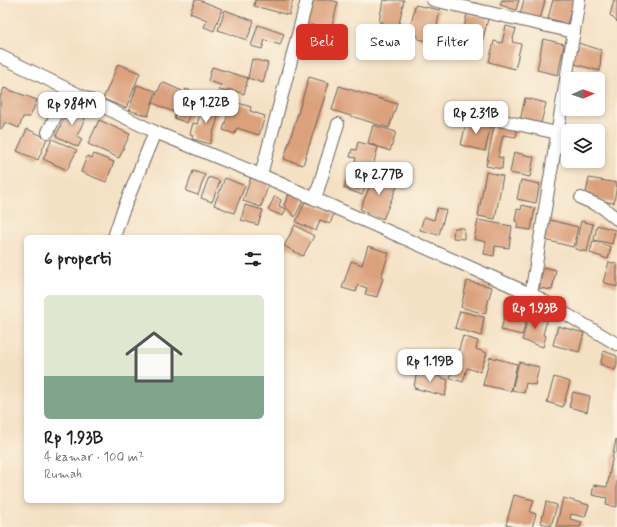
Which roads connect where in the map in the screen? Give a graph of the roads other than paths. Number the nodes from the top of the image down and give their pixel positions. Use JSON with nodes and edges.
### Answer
{"nodes":[{"id":1,"x":307,"y":0,"type":"edge"},
{"id":2,"x":433,"y":0,"type":"edge"},
{"id":3,"x":579,"y":0,"type":"edge"},
{"id":4,"x":574,"y":32,"type":"junction"},
{"id":5,"x":0,"y":56,"type":"edge"},
{"id":6,"x":68,"y":90,"type":"junction"},
{"id":7,"x":464,"y":112,"type":"dead end"},
{"id":8,"x":338,"y":124,"type":"dead end"},
{"id":9,"x":48,"y":132,"type":"dead end"},
{"id":10,"x":155,"y":132,"type":"junction"},
{"id":11,"x":557,"y":133,"type":"junction"},
{"id":12,"x":261,"y":175,"type":"junction"},
{"id":13,"x":581,"y":198,"type":"dead end"},
{"id":14,"x":315,"y":199,"type":"junction"},
{"id":15,"x":617,"y":219,"type":"edge"},
{"id":16,"x":115,"y":235,"type":"edge"},
{"id":17,"x":531,"y":295,"type":"junction"},
{"id":18,"x":617,"y":344,"type":"edge"}],
"edges":[{"from":1,"to":12,"type":"street"},
{"from":2,"to":4,"type":"street"},
{"from":3,"to":4,"type":"street"},
{"from":4,"to":11,"type":"street"},
{"from":5,"to":6,"type":"street"},
{"from":6,"to":9,"type":"street"},
{"from":6,"to":10,"type":"street"},
{"from":7,"to":11,"type":"street"},
{"from":8,"to":14,"type":"street"},
{"from":10,"to":12,"type":"street"},
{"from":10,"to":16,"type":"street"},
{"from":11,"to":17,"type":"street"},
{"from":12,"to":14,"type":"street"},
{"from":13,"to":15,"type":"street"},
{"from":14,"to":17,"type":"street"},
{"from":17,"to":18,"type":"street"}]}
